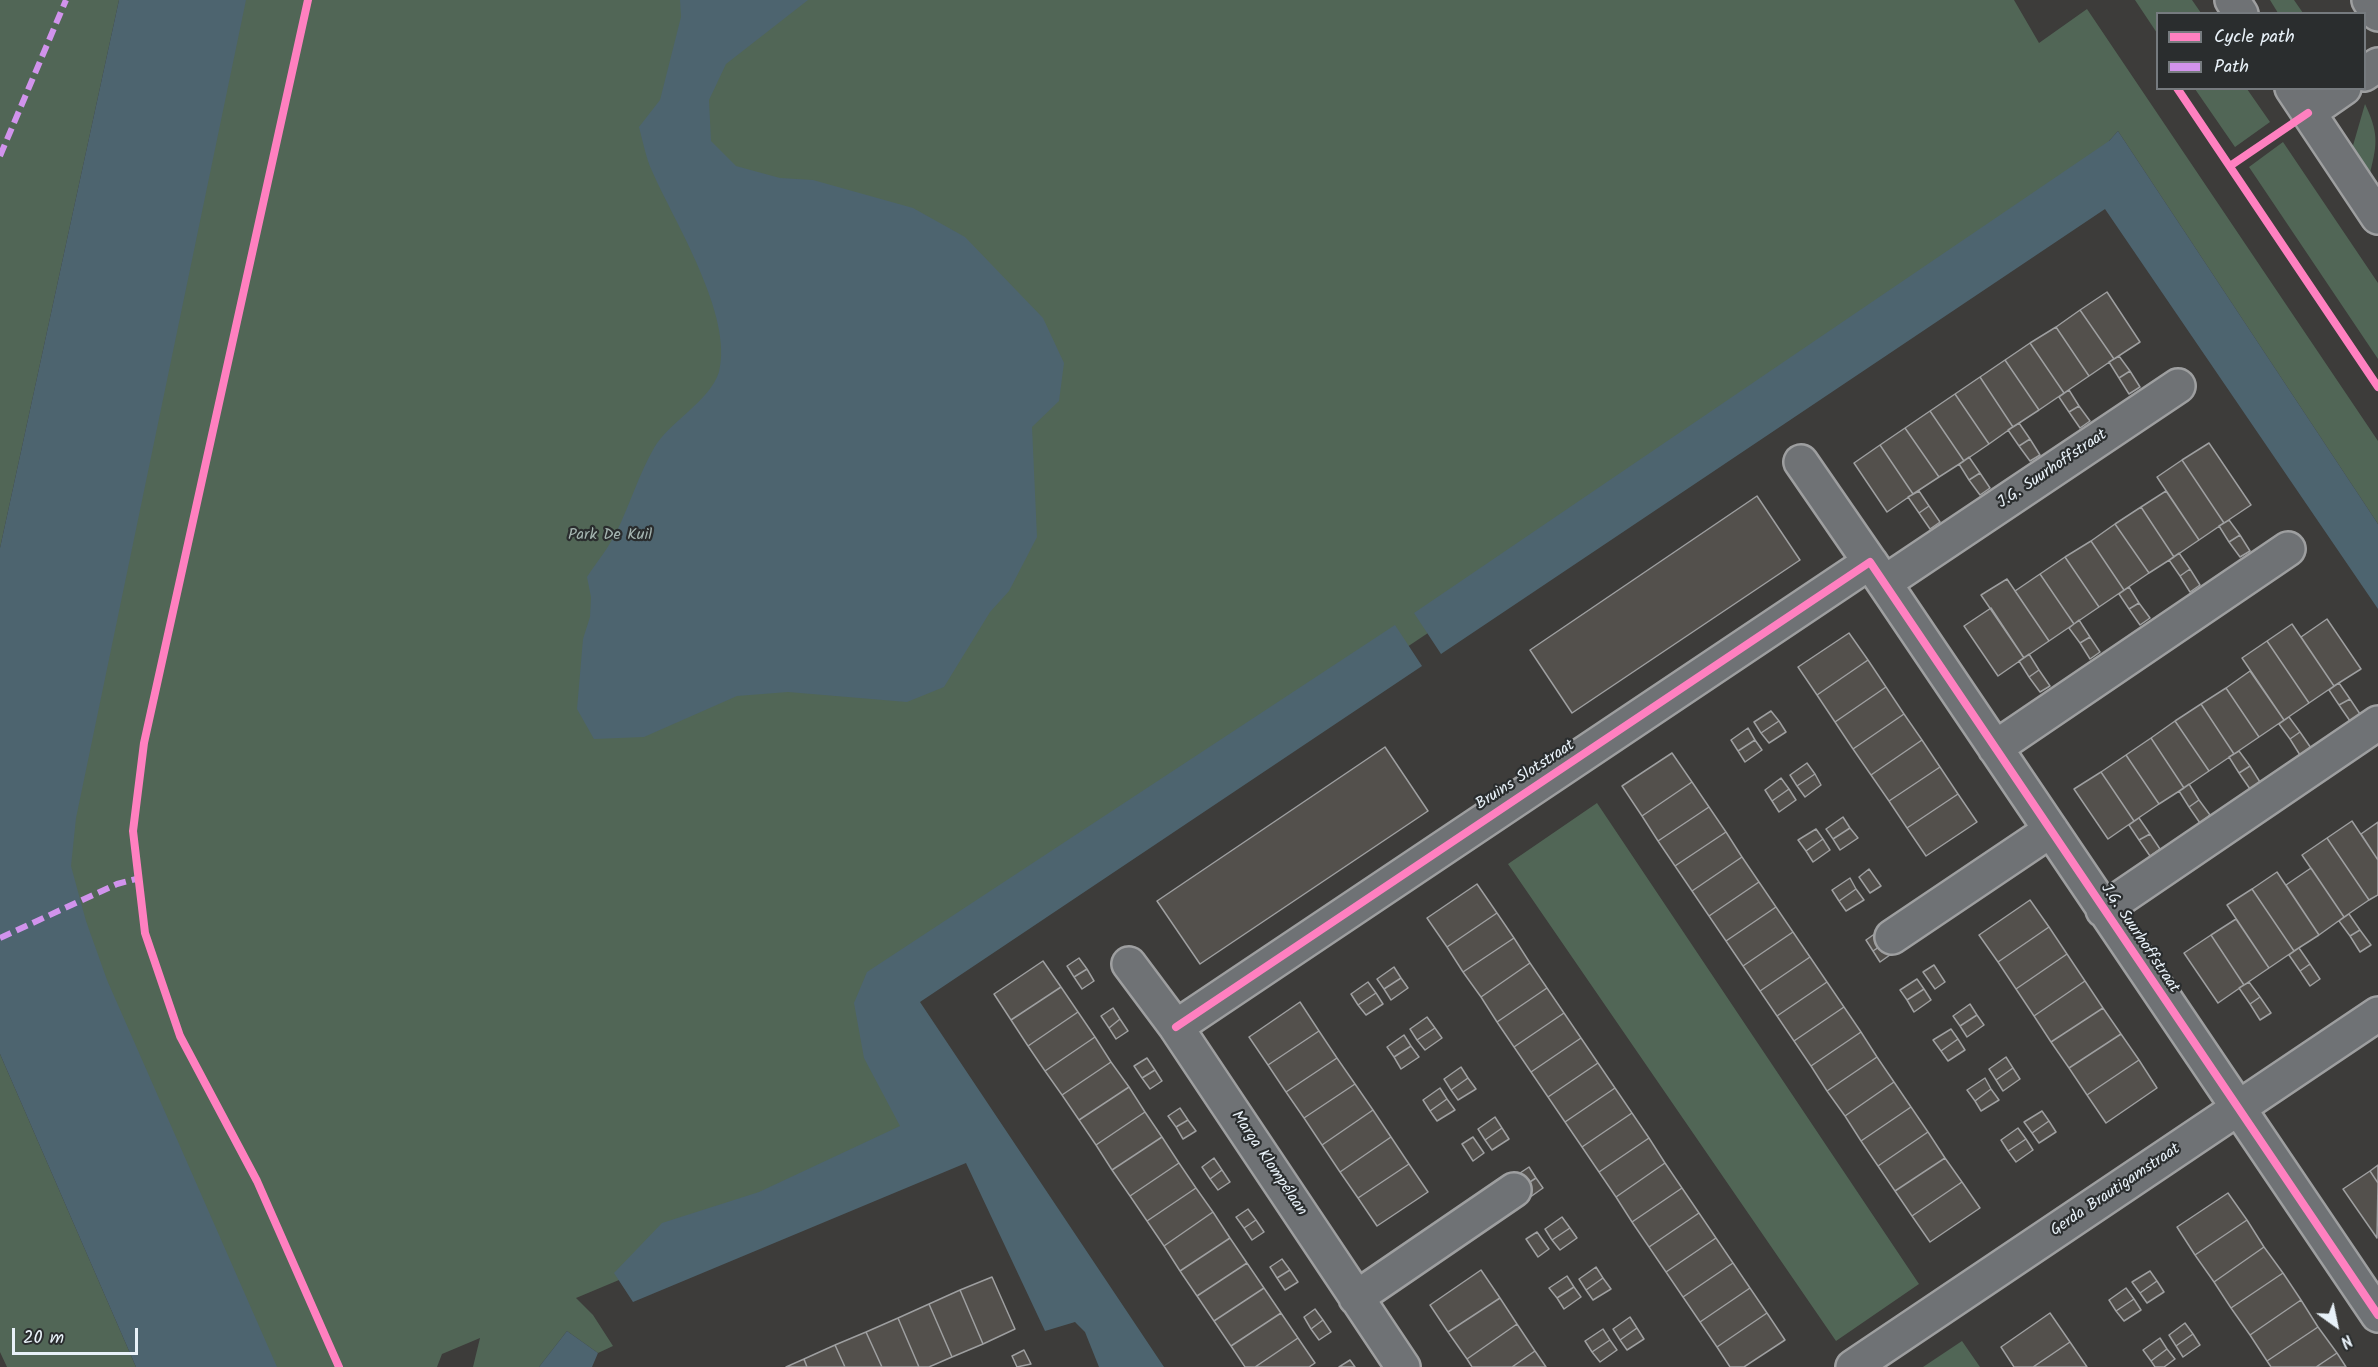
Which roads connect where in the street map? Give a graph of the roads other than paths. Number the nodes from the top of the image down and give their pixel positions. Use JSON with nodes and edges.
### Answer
{"nodes":[{"id":1,"x":2369,"y":0,"type":"edge"},
{"id":2,"x":2378,"y":14,"type":"edge"},
{"id":3,"x":2337,"y":90,"type":"edge"},
{"id":4,"x":2300,"y":101,"type":"edge"},
{"id":5,"x":2378,"y":217,"type":"edge"},
{"id":6,"x":2178,"y":386,"type":"dead end"},
{"id":7,"x":1801,"y":462,"type":"dead end"},
{"id":8,"x":2288,"y":549,"type":"dead end"},
{"id":9,"x":1884,"y":583,"type":"junction"},
{"id":10,"x":2378,"y":723,"type":"edge"},
{"id":11,"x":1995,"y":748,"type":"junction"},
{"id":12,"x":2050,"y":830,"type":"junction"},
{"id":13,"x":2103,"y":910,"type":"junction"},
{"id":14,"x":1892,"y":937,"type":"dead end"},
{"id":15,"x":1129,"y":964,"type":"dead end"},
{"id":16,"x":2378,"y":1014,"type":"edge"},
{"id":17,"x":1176,"y":1027,"type":"junction"},
{"id":18,"x":2238,"y":1108,"type":"junction"},
{"id":19,"x":1514,"y":1190,"type":"dead end"},
{"id":20,"x":1356,"y":1298,"type":"junction"},
{"id":21,"x":2377,"y":1310,"type":"edge"},
{"id":22,"x":1403,"y":1367,"type":"edge"},
{"id":23,"x":1853,"y":1367,"type":"edge"}],
"edges":[{"from":1,"to":2,"type":"street"},
{"from":3,"to":4,"type":"street"},
{"from":4,"to":5,"type":"street"},
{"from":6,"to":9,"type":"street","name":"J.G. Suurhoffstraat"},
{"from":7,"to":9,"type":"street"},
{"from":8,"to":11,"type":"street"},
{"from":9,"to":11,"type":"street","name":"J.G. Suurhoffstraat"},
{"from":9,"to":17,"type":"street","name":"Bruins Slotstraat"},
{"from":10,"to":13,"type":"street","name":"J.G. Suurhoffstraat"},
{"from":11,"to":12,"type":"street","name":"J.G. Suurhoffstraat"},
{"from":12,"to":13,"type":"street","name":"J.G. Suurhoffstraat"},
{"from":12,"to":14,"type":"street"},
{"from":13,"to":18,"type":"street","name":"J.G. Suurhoffstraat"},
{"from":15,"to":17,"type":"street","name":"Marga Klompélaan"},
{"from":16,"to":18,"type":"street","name":"Gerda Brautigamstraat"},
{"from":17,"to":20,"type":"street","name":"Marga Klompélaan"},
{"from":18,"to":21,"type":"street","name":"J.G. Suurhoffstraat"},
{"from":18,"to":23,"type":"street","name":"Gerda Brautigamstraat"},
{"from":19,"to":20,"type":"street"},
{"from":20,"to":22,"type":"street","name":"Marga Klompélaan"}]}
